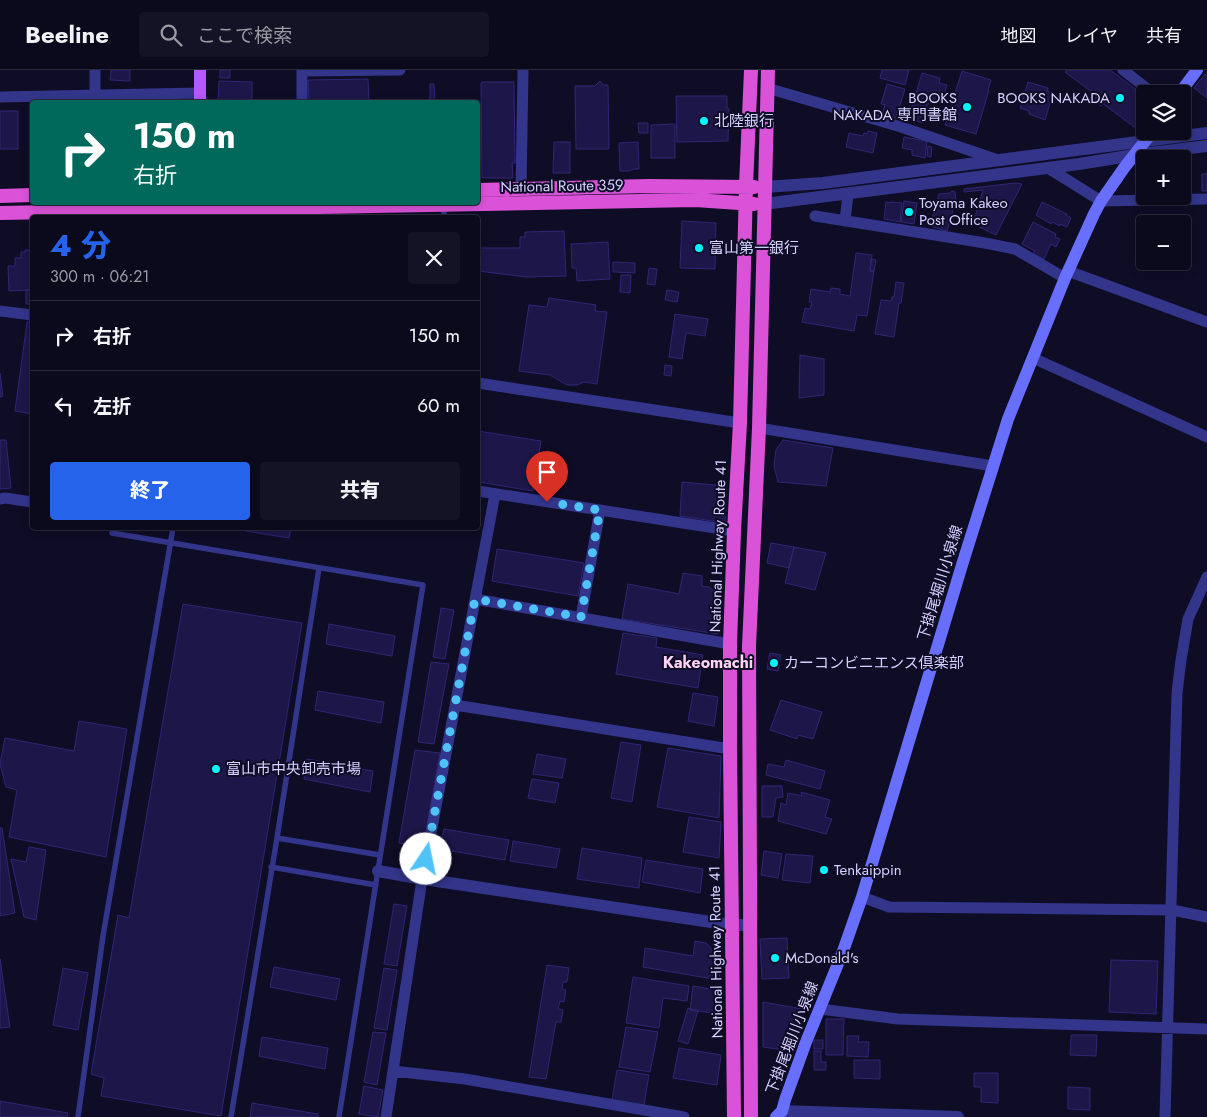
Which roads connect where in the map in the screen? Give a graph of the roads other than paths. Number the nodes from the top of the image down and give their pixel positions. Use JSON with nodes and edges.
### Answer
{"nodes":[{"id":1,"x":95,"y":70,"type":"edge"},
{"id":2,"x":200,"y":70,"type":"edge"},
{"id":3,"x":400,"y":70,"type":"edge"},
{"id":4,"x":523,"y":70,"type":"edge"},
{"id":5,"x":752,"y":70,"type":"edge"},
{"id":6,"x":768,"y":70,"type":"edge"},
{"id":7,"x":1123,"y":70,"type":"edge"},
{"id":8,"x":1198,"y":70,"type":"edge"},
{"id":9,"x":302,"y":71,"type":"edge"},
{"id":10,"x":1142,"y":85,"type":"edge"},
{"id":11,"x":1186,"y":85,"type":"edge"},
{"id":12,"x":767,"y":88,"type":"junction"},
{"id":13,"x":94,"y":95,"type":"junction"},
{"id":14,"x":0,"y":97,"type":"edge"},
{"id":15,"x":200,"y":98,"type":"edge"},
{"id":16,"x":302,"y":100,"type":"edge"},
{"id":17,"x":1207,"y":133,"type":"edge"},
{"id":18,"x":1191,"y":134,"type":"edge"},
{"id":19,"x":1136,"y":140,"type":"edge"},
{"id":20,"x":1147,"y":140,"type":"edge"},
{"id":21,"x":1207,"y":146,"type":"edge"},
{"id":22,"x":1134,"y":155,"type":"junction"},
{"id":23,"x":998,"y":160,"type":"junction"},
{"id":24,"x":1048,"y":168,"type":"junction"},
{"id":25,"x":746,"y":186,"type":"junction"},
{"id":26,"x":764,"y":187,"type":"junction"},
{"id":27,"x":480,"y":190,"type":"edge"},
{"id":28,"x":522,"y":190,"type":"junction"},
{"id":29,"x":848,"y":194,"type":"junction"},
{"id":30,"x":30,"y":195,"type":"edge"},
{"id":31,"x":0,"y":196,"type":"edge"},
{"id":32,"x":1207,"y":199,"type":"edge"},
{"id":33,"x":1101,"y":201,"type":"junction"},
{"id":34,"x":746,"y":204,"type":"junction"},
{"id":35,"x":764,"y":204,"type":"junction"},
{"id":36,"x":197,"y":210,"type":"edge"},
{"id":37,"x":444,"y":211,"type":"edge"},
{"id":38,"x":0,"y":213,"type":"edge"},
{"id":39,"x":815,"y":216,"type":"dead end"},
{"id":40,"x":845,"y":221,"type":"junction"},
{"id":41,"x":1066,"y":275,"type":"junction"},
{"id":42,"x":0,"y":311,"type":"edge"},
{"id":43,"x":30,"y":316,"type":"edge"},
{"id":44,"x":1207,"y":322,"type":"edge"},
{"id":45,"x":1032,"y":358,"type":"junction"},
{"id":46,"x":480,"y":383,"type":"edge"},
{"id":47,"x":740,"y":423,"type":"junction"},
{"id":48,"x":759,"y":428,"type":"junction"},
{"id":49,"x":1207,"y":437,"type":"edge"},
{"id":50,"x":993,"y":466,"type":"junction"},
{"id":51,"x":480,"y":491,"type":"edge"},
{"id":52,"x":495,"y":494,"type":"junction"},
{"id":53,"x":0,"y":499,"type":"edge"},
{"id":54,"x":30,"y":502,"type":"edge"},
{"id":55,"x":600,"y":510,"type":"junction"},
{"id":56,"x":173,"y":530,"type":"edge"},
{"id":57,"x":734,"y":531,"type":"junction"},
{"id":58,"x":112,"y":533,"type":"dead end"},
{"id":59,"x":171,"y":543,"type":"junction"},
{"id":60,"x":319,"y":568,"type":"junction"},
{"id":61,"x":1207,"y":577,"type":"edge"},
{"id":62,"x":475,"y":599,"type":"junction"},
{"id":63,"x":581,"y":617,"type":"junction"},
{"id":64,"x":730,"y":644,"type":"junction"},
{"id":65,"x":455,"y":705,"type":"junction"},
{"id":66,"x":730,"y":749,"type":"junction"},
{"id":67,"x":277,"y":838,"type":"junction"},
{"id":68,"x":380,"y":855,"type":"junction"},
{"id":69,"x":271,"y":867,"type":"junction"},
{"id":70,"x":378,"y":871,"type":"junction"},
{"id":71,"x":423,"y":879,"type":"junction"},
{"id":72,"x":376,"y":885,"type":"junction"},
{"id":73,"x":862,"y":897,"type":"junction"},
{"id":74,"x":1172,"y":910,"type":"junction"},
{"id":75,"x":1207,"y":917,"type":"edge"},
{"id":76,"x":731,"y":925,"type":"junction"},
{"id":77,"x":750,"y":925,"type":"junction"},
{"id":78,"x":820,"y":1009,"type":"junction"},
{"id":79,"x":1167,"y":1028,"type":"junction"},
{"id":80,"x":1207,"y":1029,"type":"edge"},
{"id":81,"x":393,"y":1071,"type":"junction"},
{"id":82,"x":779,"y":1114,"type":"edge"},
{"id":83,"x":78,"y":1117,"type":"edge"},
{"id":84,"x":231,"y":1117,"type":"edge"},
{"id":85,"x":338,"y":1117,"type":"edge"},
{"id":86,"x":386,"y":1117,"type":"edge"},
{"id":87,"x":684,"y":1117,"type":"edge"},
{"id":88,"x":734,"y":1117,"type":"edge"},
{"id":89,"x":752,"y":1117,"type":"edge"},
{"id":90,"x":958,"y":1117,"type":"edge"},
{"id":91,"x":1165,"y":1117,"type":"edge"}],
"edges":[{"from":1,"to":13,"type":"street"},
{"from":2,"to":15,"type":"main road"},
{"from":3,"to":9,"type":"street"},
{"from":4,"to":28,"type":"street"},
{"from":5,"to":25,"type":"highway","name":"National Highway Route 41"},
{"from":6,"to":12,"type":"highway"},
{"from":7,"to":10,"type":"street"},
{"from":8,"to":11,"type":"main road"},
{"from":9,"to":16,"type":"street"},
{"from":12,"to":23,"type":"street"},
{"from":12,"to":26,"type":"highway"},
{"from":13,"to":14,"type":"street"},
{"from":13,"to":15,"type":"street"},
{"from":17,"to":18,"type":"street"},
{"from":19,"to":23,"type":"street"},
{"from":20,"to":22,"type":"main road","name":"下掛尾堀川小泉線"},
{"from":21,"to":22,"type":"street"},
{"from":22,"to":24,"type":"street"},
{"from":22,"to":33,"type":"main road","name":"下掛尾堀川小泉線"},
{"from":23,"to":26,"type":"street"},
{"from":24,"to":29,"type":"street"},
{"from":24,"to":33,"type":"street"},
{"from":25,"to":26,"type":"highway","name":"National Route 359"},
{"from":25,"to":28,"type":"highway","name":"National Route 359"},
{"from":25,"to":34,"type":"highway","name":"National Highway Route 41"},
{"from":26,"to":35,"type":"highway"},
{"from":27,"to":28,"type":"highway","name":"National Route 359"},
{"from":29,"to":35,"type":"street"},
{"from":29,"to":40,"type":"street"},
{"from":30,"to":31,"type":"highway"},
{"from":32,"to":33,"type":"street"},
{"from":33,"to":41,"type":"main road","name":"下掛尾堀川小泉線"},
{"from":34,"to":35,"type":"highway","name":"National Route 359"},
{"from":34,"to":37,"type":"highway","name":"National Route 359"},
{"from":34,"to":47,"type":"highway","name":"National Highway Route 41"},
{"from":35,"to":48,"type":"highway"},
{"from":36,"to":37,"type":"highway","name":"National Route 359"},
{"from":36,"to":38,"type":"highway","name":"National Route 359"},
{"from":39,"to":40,"type":"street"},
{"from":40,"to":41,"type":"street"},
{"from":41,"to":44,"type":"street"},
{"from":41,"to":45,"type":"main road","name":"下掛尾堀川小泉線"},
{"from":42,"to":43,"type":"street"},
{"from":45,"to":49,"type":"street"},
{"from":45,"to":50,"type":"main road","name":"下掛尾堀川小泉線"},
{"from":46,"to":47,"type":"street"},
{"from":47,"to":57,"type":"highway","name":"National Highway Route 41"},
{"from":48,"to":50,"type":"street"},
{"from":48,"to":77,"type":"highway"},
{"from":50,"to":73,"type":"main road","name":"下掛尾堀川小泉線"},
{"from":51,"to":52,"type":"street"},
{"from":52,"to":55,"type":"street"},
{"from":52,"to":62,"type":"street"},
{"from":53,"to":54,"type":"street"},
{"from":55,"to":57,"type":"street"},
{"from":55,"to":63,"type":"street"},
{"from":56,"to":59,"type":"lane"},
{"from":57,"to":64,"type":"highway","name":"National Highway Route 41"},
{"from":58,"to":59,"type":"lane"},
{"from":59,"to":60,"type":"lane"},
{"from":59,"to":83,"type":"lane"},
{"from":60,"to":67,"type":"lane"},
{"from":60,"to":68,"type":"lane"},
{"from":61,"to":74,"type":"street"},
{"from":62,"to":63,"type":"street"},
{"from":62,"to":65,"type":"street"},
{"from":63,"to":64,"type":"street"},
{"from":64,"to":66,"type":"highway","name":"National Highway Route 41"},
{"from":65,"to":66,"type":"street"},
{"from":65,"to":71,"type":"street"},
{"from":66,"to":76,"type":"highway","name":"National Highway Route 41"},
{"from":67,"to":68,"type":"lane"},
{"from":67,"to":69,"type":"lane"},
{"from":68,"to":70,"type":"lane"},
{"from":69,"to":72,"type":"lane"},
{"from":69,"to":84,"type":"lane"},
{"from":70,"to":71,"type":"street"},
{"from":70,"to":72,"type":"lane"},
{"from":71,"to":76,"type":"street"},
{"from":71,"to":81,"type":"street"},
{"from":72,"to":85,"type":"lane"},
{"from":73,"to":74,"type":"street"},
{"from":73,"to":78,"type":"main road","name":"下掛尾堀川小泉線"},
{"from":74,"to":75,"type":"street"},
{"from":74,"to":79,"type":"street"},
{"from":76,"to":77,"type":"street"},
{"from":76,"to":88,"type":"highway","name":"National Highway Route 41"},
{"from":77,"to":89,"type":"highway"},
{"from":78,"to":79,"type":"street"},
{"from":78,"to":82,"type":"main road","name":"下掛尾堀川小泉線"},
{"from":79,"to":80,"type":"street"},
{"from":79,"to":91,"type":"street"},
{"from":81,"to":86,"type":"street"},
{"from":81,"to":87,"type":"street"},
{"from":82,"to":90,"type":"street"}]}
